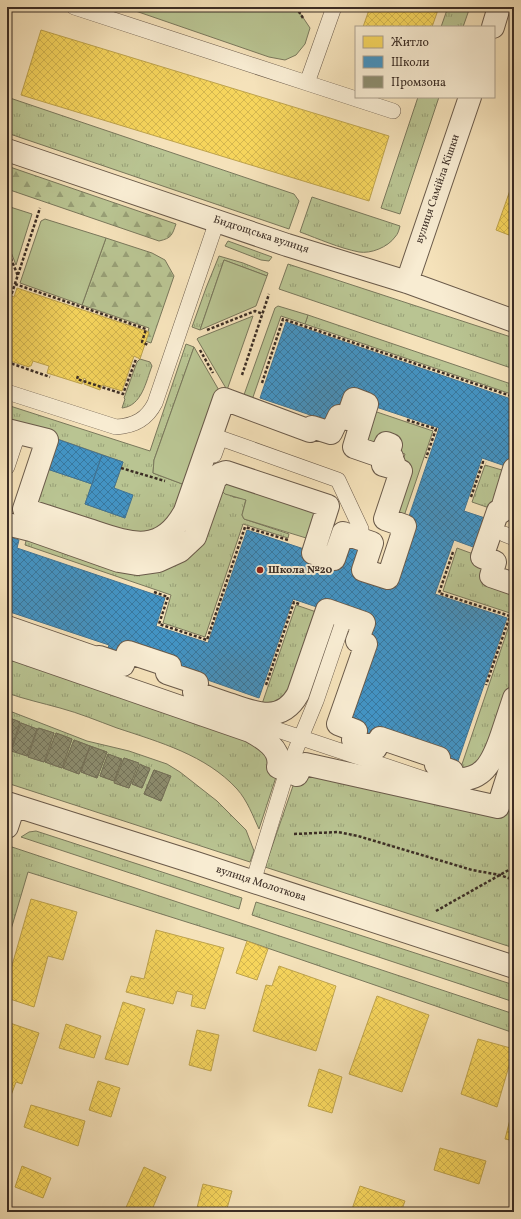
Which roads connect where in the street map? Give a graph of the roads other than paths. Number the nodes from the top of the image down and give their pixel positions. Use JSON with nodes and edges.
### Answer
{"nodes":[{"id":1,"x":74,"y":7,"type":"edge"},
{"id":2,"x":334,"y":7,"type":"edge"},
{"id":3,"x":499,"y":7,"type":"edge"},
{"id":4,"x":493,"y":26,"type":"edge"},
{"id":5,"x":307,"y":83,"type":"junction"},
{"id":6,"x":470,"y":98,"type":"edge"},
{"id":7,"x":393,"y":111,"type":"dead end"},
{"id":8,"x":7,"y":150,"type":"edge"},
{"id":9,"x":217,"y":221,"type":"junction"},
{"id":10,"x":407,"y":282,"type":"junction"},
{"id":11,"x":514,"y":321,"type":"edge"},
{"id":12,"x":7,"y":392,"type":"edge"},
{"id":13,"x":11,"y":436,"type":"edge"},
{"id":14,"x":7,"y":467,"type":"edge"},
{"id":15,"x":514,"y":469,"type":"edge"},
{"id":16,"x":7,"y":515,"type":"edge"},
{"id":17,"x":7,"y":524,"type":"edge"},
{"id":18,"x":361,"y":529,"type":"dead end"},
{"id":19,"x":514,"y":584,"type":"edge"},
{"id":20,"x":344,"y":619,"type":"dead end"},
{"id":21,"x":7,"y":627,"type":"edge"},
{"id":22,"x":7,"y":637,"type":"edge"},
{"id":23,"x":7,"y":647,"type":"edge"},
{"id":24,"x":514,"y":698,"type":"edge"},
{"id":25,"x":514,"y":728,"type":"edge"},
{"id":26,"x":301,"y":738,"type":"junction"},
{"id":27,"x":514,"y":757,"type":"edge"},
{"id":28,"x":11,"y":804,"type":"edge"},
{"id":29,"x":7,"y":827,"type":"edge"},
{"id":30,"x":253,"y":882,"type":"junction"},
{"id":31,"x":514,"y":967,"type":"edge"}],
"edges":[{"from":1,"to":5,"type":"lane"},
{"from":2,"to":5,"type":"lane"},
{"from":3,"to":4,"type":"street"},
{"from":5,"to":7,"type":"lane"},
{"from":6,"to":10,"type":"street","name":"вулиця Самійла Кішки"},
{"from":8,"to":9,"type":"street","name":"Бидгощська вулиця"},
{"from":9,"to":10,"type":"street","name":"Бидгощська вулиця"},
{"from":9,"to":12,"type":"lane"},
{"from":10,"to":11,"type":"street","name":"Бидгощська вулиця"},
{"from":13,"to":14,"type":"lane"},
{"from":13,"to":17,"type":"street"},
{"from":15,"to":19,"type":"street"},
{"from":16,"to":18,"type":"lane"},
{"from":20,"to":26,"type":"lane"},
{"from":21,"to":24,"type":"street"},
{"from":22,"to":26,"type":"lane"},
{"from":23,"to":27,"type":"street"},
{"from":25,"to":26,"type":"lane"},
{"from":26,"to":30,"type":"lane"},
{"from":28,"to":29,"type":"street"},
{"from":28,"to":30,"type":"street","name":"вулиця Молоткова"},
{"from":30,"to":31,"type":"street","name":"вулиця Молоткова"}]}
